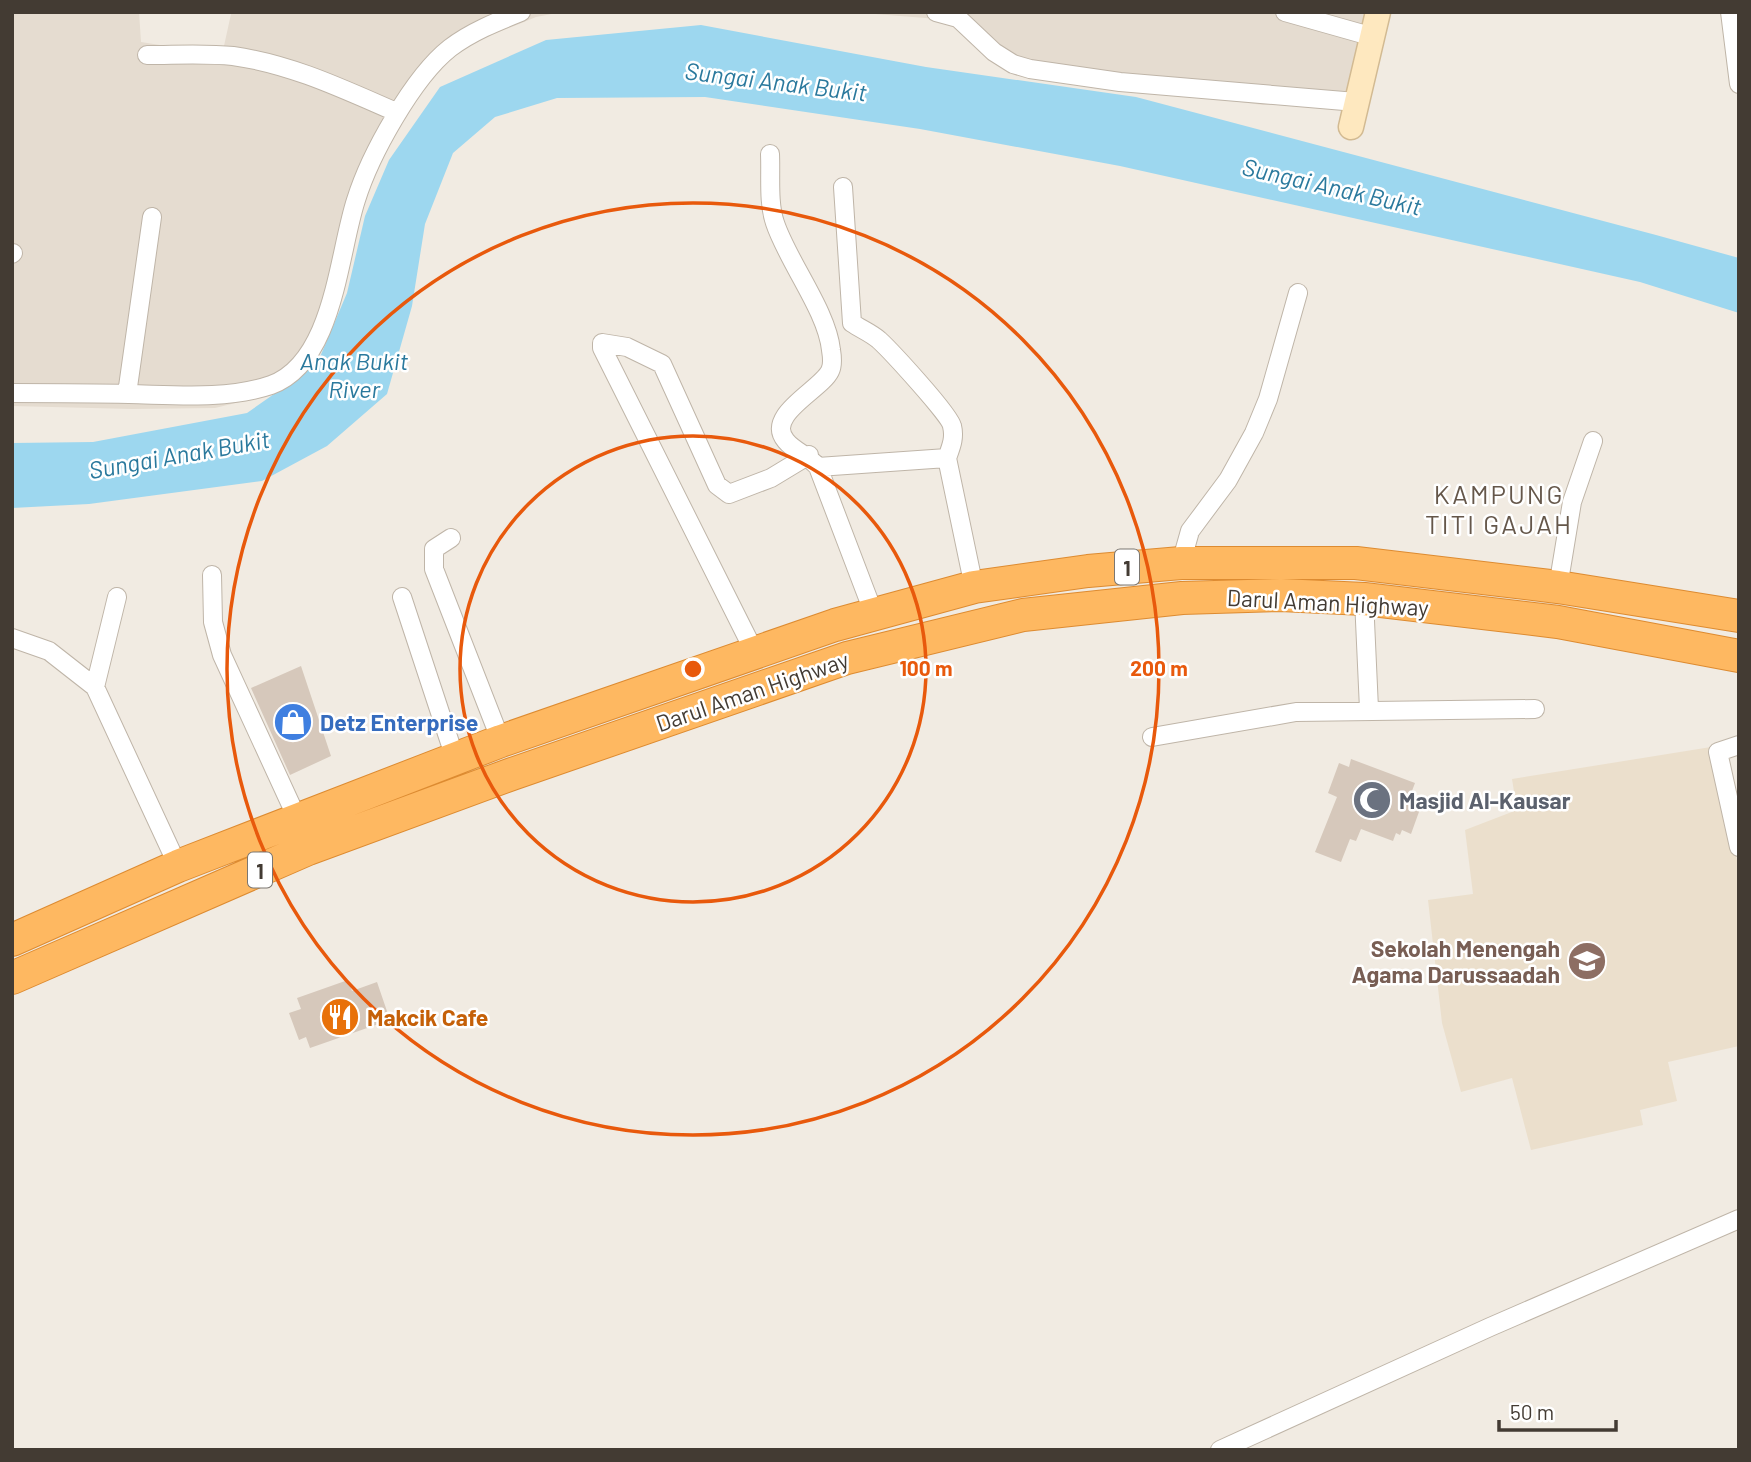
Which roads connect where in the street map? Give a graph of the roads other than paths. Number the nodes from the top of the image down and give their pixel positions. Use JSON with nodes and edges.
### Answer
{"nodes":[{"id":1,"x":521,"y":12,"type":"edge"},
{"id":2,"x":936,"y":12,"type":"edge"},
{"id":3,"x":1285,"y":12,"type":"edge"},
{"id":4,"x":1378,"y":12,"type":"edge"},
{"id":5,"x":1730,"y":12,"type":"edge"},
{"id":6,"x":957,"y":15,"type":"edge"},
{"id":7,"x":1370,"y":36,"type":"junction"},
{"id":8,"x":147,"y":55,"type":"dead end"},
{"id":9,"x":1739,"y":84,"type":"edge"},
{"id":10,"x":1356,"y":102,"type":"junction"},
{"id":11,"x":396,"y":112,"type":"junction"},
{"id":12,"x":1351,"y":127,"type":"dead end"},
{"id":13,"x":770,"y":154,"type":"dead end"},
{"id":14,"x":843,"y":187,"type":"dead end"},
{"id":15,"x":152,"y":217,"type":"dead end"},
{"id":16,"x":1298,"y":293,"type":"dead end"},
{"id":17,"x":12,"y":393,"type":"edge"},
{"id":18,"x":127,"y":394,"type":"junction"},
{"id":19,"x":1593,"y":441,"type":"dead end"},
{"id":20,"x":947,"y":458,"type":"junction"},
{"id":21,"x":814,"y":461,"type":"junction"},
{"id":22,"x":452,"y":538,"type":"dead end"},
{"id":23,"x":1181,"y":563,"type":"junction"},
{"id":24,"x":212,"y":575,"type":"dead end"},
{"id":25,"x":974,"y":587,"type":"junction"},
{"id":26,"x":1558,"y":587,"type":"junction"},
{"id":27,"x":117,"y":597,"type":"dead end"},
{"id":28,"x":402,"y":597,"type":"dead end"},
{"id":29,"x":1364,"y":599,"type":"junction"},
{"id":30,"x":874,"y":614,"type":"junction"},
{"id":31,"x":1739,"y":616,"type":"edge"},
{"id":32,"x":12,"y":638,"type":"edge"},
{"id":33,"x":755,"y":653,"type":"junction"},
{"id":34,"x":1739,"y":656,"type":"edge"},
{"id":35,"x":95,"y":687,"type":"junction"},
{"id":36,"x":607,"y":704,"type":"junction"},
{"id":37,"x":1369,"y":709,"type":"junction"},
{"id":38,"x":1535,"y":709,"type":"dead end"},
{"id":39,"x":658,"y":723,"type":"junction"},
{"id":40,"x":535,"y":729,"type":"junction"},
{"id":41,"x":1152,"y":737,"type":"dead end"},
{"id":42,"x":501,"y":741,"type":"junction"},
{"id":43,"x":1739,"y":745,"type":"edge"},
{"id":44,"x":589,"y":747,"type":"junction"},
{"id":45,"x":454,"y":758,"type":"junction"},
{"id":46,"x":297,"y":818,"type":"junction"},
{"id":47,"x":1739,"y":847,"type":"edge"},
{"id":48,"x":178,"y":866,"type":"junction"},
{"id":49,"x":12,"y":940,"type":"edge"},
{"id":50,"x":12,"y":978,"type":"edge"},
{"id":51,"x":1739,"y":1219,"type":"edge"},
{"id":52,"x":1220,"y":1450,"type":"edge"}],
"edges":[{"from":1,"to":11,"type":"street"},
{"from":2,"to":6,"type":"street"},
{"from":3,"to":7,"type":"street"},
{"from":4,"to":7,"type":"street"},
{"from":5,"to":9,"type":"street"},
{"from":6,"to":10,"type":"street"},
{"from":7,"to":10,"type":"street"},
{"from":8,"to":11,"type":"street"},
{"from":10,"to":12,"type":"street"},
{"from":11,"to":18,"type":"street"},
{"from":13,"to":21,"type":"street"},
{"from":14,"to":20,"type":"street"},
{"from":15,"to":18,"type":"street"},
{"from":16,"to":23,"type":"street"},
{"from":17,"to":18,"type":"street"},
{"from":19,"to":26,"type":"street"},
{"from":20,"to":21,"type":"street"},
{"from":20,"to":25,"type":"street"},
{"from":21,"to":30,"type":"street"},
{"from":21,"to":33,"type":"street"},
{"from":22,"to":42,"type":"street"},
{"from":23,"to":25,"type":"highway","name":"Darul Aman Highway","number":"1"},
{"from":23,"to":26,"type":"highway","name":"Darul Aman Highway","number":"1"},
{"from":24,"to":46,"type":"street"},
{"from":25,"to":30,"type":"highway","name":"Darul Aman Highway","number":"1"},
{"from":26,"to":31,"type":"highway","name":"Darul Aman Highway","number":"1"},
{"from":27,"to":35,"type":"street"},
{"from":28,"to":45,"type":"street"},
{"from":29,"to":34,"type":"highway","name":"Darul Aman Highway","number":"1"},
{"from":29,"to":37,"type":"street"},
{"from":29,"to":39,"type":"highway","name":"Darul Aman Highway","number":"1"},
{"from":30,"to":33,"type":"highway","name":"Darul Aman Highway","number":"1"},
{"from":32,"to":35,"type":"street"},
{"from":33,"to":36,"type":"highway","name":"Darul Aman Highway","number":"1"},
{"from":35,"to":48,"type":"street"},
{"from":36,"to":39,"type":"highway"},
{"from":36,"to":40,"type":"highway","name":"Darul Aman Highway","number":"1"},
{"from":37,"to":38,"type":"street"},
{"from":37,"to":41,"type":"street"},
{"from":39,"to":44,"type":"highway","name":"Darul Aman Highway","number":"1"},
{"from":40,"to":42,"type":"highway","name":"Darul Aman Highway","number":"1"},
{"from":40,"to":44,"type":"highway"},
{"from":42,"to":45,"type":"highway","name":"Darul Aman Highway","number":"1"},
{"from":43,"to":47,"type":"street"},
{"from":44,"to":50,"type":"highway","name":"Darul Aman Highway","number":"1"},
{"from":45,"to":46,"type":"highway","name":"Darul Aman Highway","number":"1"},
{"from":46,"to":48,"type":"highway","name":"Darul Aman Highway","number":"1"},
{"from":48,"to":49,"type":"highway","name":"Darul Aman Highway","number":"1"},
{"from":51,"to":52,"type":"street"}]}
